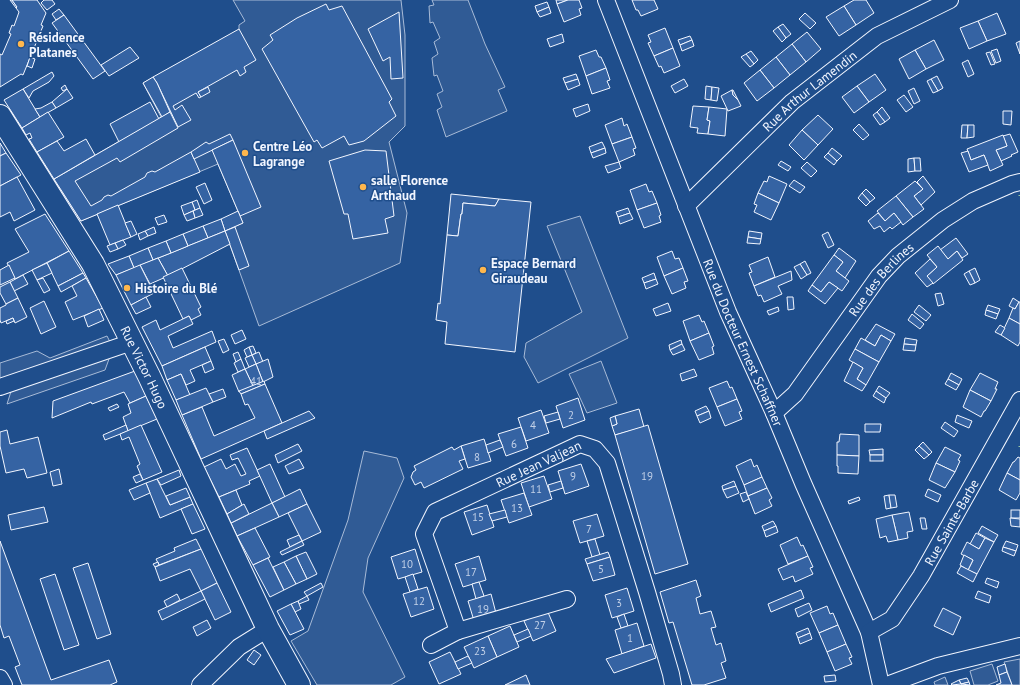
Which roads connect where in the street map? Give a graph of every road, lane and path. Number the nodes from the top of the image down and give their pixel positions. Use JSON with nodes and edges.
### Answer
{"nodes":[{"id":1,"x":606,"y":0,"type":"edge"},
{"id":2,"x":950,"y":0,"type":"edge"},
{"id":3,"x":0,"y":116,"type":"edge"},
{"id":4,"x":1020,"y":182,"type":"edge"},
{"id":5,"x":686,"y":206,"type":"junction"},
{"id":6,"x":132,"y":342,"type":"junction"},
{"id":7,"x":0,"y":386,"type":"edge"},
{"id":8,"x":1020,"y":400,"type":"edge"},
{"id":9,"x":774,"y":413,"type":"junction"},
{"id":10,"x":567,"y":599,"type":"dead end"},
{"id":11,"x":268,"y":629,"type":"junction"},
{"id":12,"x":458,"y":631,"type":"junction"},
{"id":13,"x":869,"y":632,"type":"junction"},
{"id":14,"x":431,"y":646,"type":"dead end"},
{"id":15,"x":1020,"y":646,"type":"edge"},
{"id":16,"x":0,"y":678,"type":"edge"},
{"id":17,"x":4,"y":685,"type":"edge"},
{"id":18,"x":200,"y":685,"type":"edge"},
{"id":19,"x":299,"y":685,"type":"edge"},
{"id":20,"x":673,"y":685,"type":"edge"},
{"id":21,"x":881,"y":685,"type":"edge"},
{"id":22,"x":887,"y":685,"type":"edge"}],
"edges":[{"from":1,"to":5,"type":"street","name":"Rue du Docteur Ernest Schaffner"},
{"from":2,"to":5,"type":"street","name":"Rue Arthur Lamendin"},
{"from":3,"to":6,"type":"street","name":"Rue Victor Hugo"},
{"from":4,"to":9,"type":"street","name":"Rue des Berlines"},
{"from":5,"to":9,"type":"street","name":"Rue du Docteur Ernest Schaffner"},
{"from":6,"to":7,"type":"street"},
{"from":6,"to":11,"type":"street","name":"Rue Victor Hugo"},
{"from":8,"to":13,"type":"street","name":"Rue Sainte-Barbe"},
{"from":9,"to":13,"type":"street","name":"Rue du Docteur Ernest Schaffner"},
{"from":10,"to":12,"type":"street"},
{"from":11,"to":18,"type":"street"},
{"from":11,"to":19,"type":"street","name":"Rue Victor Hugo"},
{"from":12,"to":14,"type":"street"},
{"from":12,"to":20,"type":"street","name":"Rue Jean Valjean"},
{"from":13,"to":21,"type":"street","name":"Rue du Docteur Ernest Schaffner"},
{"from":15,"to":22,"type":"street"},
{"from":16,"to":17,"type":"street"}]}
